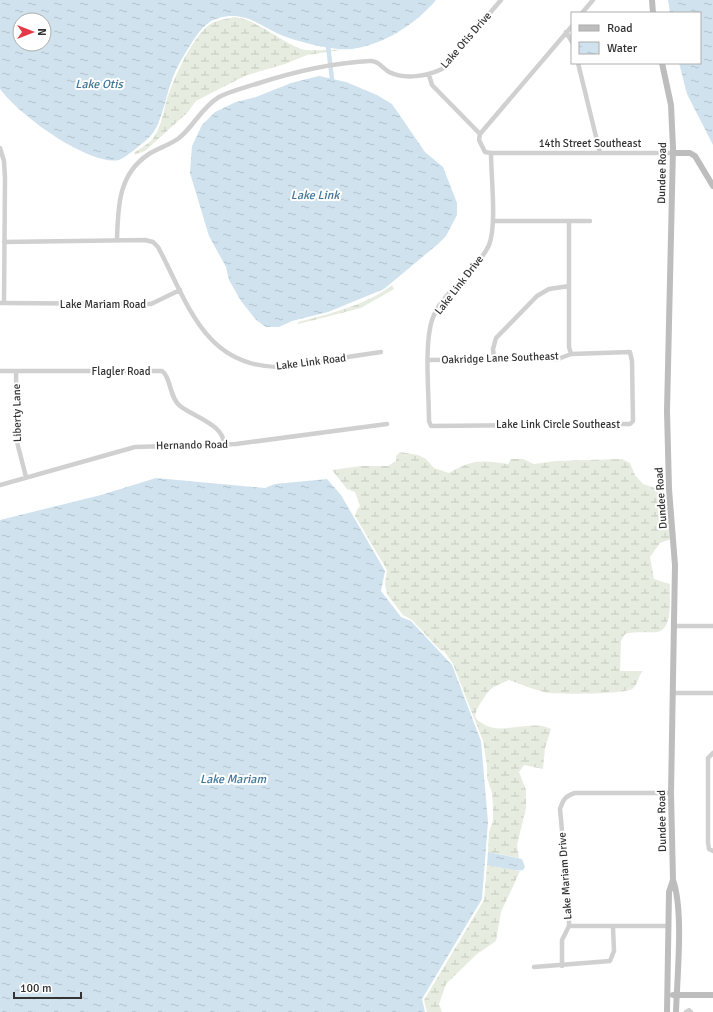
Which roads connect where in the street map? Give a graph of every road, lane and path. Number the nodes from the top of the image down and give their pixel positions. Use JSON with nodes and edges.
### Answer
{"nodes":[{"id":1,"x":501,"y":0,"type":"edge"},
{"id":2,"x":593,"y":0,"type":"edge"},
{"id":3,"x":652,"y":0,"type":"edge"},
{"id":4,"x":583,"y":12,"type":"edge"},
{"id":5,"x":653,"y":12,"type":"edge"},
{"id":6,"x":571,"y":27,"type":"edge"},
{"id":7,"x":566,"y":32,"type":"junction"},
{"id":8,"x":571,"y":40,"type":"edge"},
{"id":9,"x":578,"y":64,"type":"edge"},
{"id":10,"x":662,"y":64,"type":"edge"},
{"id":11,"x":429,"y":75,"type":"junction"},
{"id":12,"x":480,"y":134,"type":"junction"},
{"id":13,"x":0,"y":148,"type":"edge"},
{"id":14,"x":673,"y":152,"type":"junction"},
{"id":15,"x":600,"y":153,"type":"junction"},
{"id":16,"x":491,"y":154,"type":"junction"},
{"id":17,"x":713,"y":186,"type":"edge"},
{"id":18,"x":493,"y":221,"type":"junction"},
{"id":19,"x":569,"y":221,"type":"junction"},
{"id":20,"x":590,"y":221,"type":"dead end"},
{"id":21,"x":117,"y":240,"type":"junction"},
{"id":22,"x":4,"y":242,"type":"junction"},
{"id":23,"x":568,"y":286,"type":"junction"},
{"id":24,"x":180,"y":290,"type":"junction"},
{"id":25,"x":2,"y":303,"type":"edge"},
{"id":26,"x":381,"y":352,"type":"dead end"},
{"id":27,"x":571,"y":354,"type":"junction"},
{"id":28,"x":494,"y":359,"type":"junction"},
{"id":29,"x":429,"y":360,"type":"junction"},
{"id":30,"x":0,"y":371,"type":"edge"},
{"id":31,"x":16,"y":371,"type":"junction"},
{"id":32,"x":387,"y":424,"type":"dead end"},
{"id":33,"x":431,"y":426,"type":"joint"},
{"id":34,"x":224,"y":445,"type":"junction"},
{"id":35,"x":26,"y":477,"type":"junction"},
{"id":36,"x":0,"y":485,"type":"edge"},
{"id":37,"x":673,"y":626,"type":"junction"},
{"id":38,"x":713,"y":626,"type":"edge"},
{"id":39,"x":672,"y":693,"type":"junction"},
{"id":40,"x":713,"y":693,"type":"edge"},
{"id":41,"x":713,"y":753,"type":"edge"},
{"id":42,"x":671,"y":793,"type":"junction"},
{"id":43,"x":710,"y":801,"type":"edge"},
{"id":44,"x":713,"y":851,"type":"edge"},
{"id":45,"x":673,"y":880,"type":"junction"},
{"id":46,"x":569,"y":926,"type":"junction"},
{"id":47,"x":669,"y":926,"type":"junction"},
{"id":48,"x":613,"y":927,"type":"junction"},
{"id":49,"x":562,"y":966,"type":"junction"},
{"id":50,"x":534,"y":967,"type":"dead end"},
{"id":51,"x":676,"y":994,"type":"junction"},
{"id":52,"x":668,"y":995,"type":"junction"},
{"id":53,"x":713,"y":995,"type":"edge"},
{"id":54,"x":668,"y":1012,"type":"edge"},
{"id":55,"x":676,"y":1012,"type":"edge"},
{"id":56,"x":686,"y":1012,"type":"edge"},
{"id":57,"x":691,"y":1012,"type":"edge"}],
"edges":[{"from":1,"to":11,"type":"street","name":"Lake Otis Drive"},
{"from":2,"to":4,"type":"street"},
{"from":3,"to":5,"type":"main road"},
{"from":6,"to":7,"type":"street"},
{"from":7,"to":8,"type":"street"},
{"from":7,"to":12,"type":"street"},
{"from":9,"to":15,"type":"street"},
{"from":10,"to":14,"type":"main road","name":"Dundee Road"},
{"from":11,"to":12,"type":"street"},
{"from":11,"to":21,"type":"street"},
{"from":12,"to":16,"type":"street"},
{"from":13,"to":22,"type":"street"},
{"from":14,"to":15,"type":"street","name":"14th Street Southeast"},
{"from":14,"to":17,"type":"main road","name":"14th Street Southeast"},
{"from":14,"to":37,"type":"main road","name":"Dundee Road"},
{"from":15,"to":16,"type":"street","name":"14th Street Southeast"},
{"from":16,"to":18,"type":"street","name":"Lake Link Drive"},
{"from":18,"to":19,"type":"street"},
{"from":18,"to":29,"type":"street","name":"Lake Link Drive"},
{"from":19,"to":20,"type":"street"},
{"from":19,"to":23,"type":"street"},
{"from":21,"to":22,"type":"street"},
{"from":21,"to":24,"type":"street"},
{"from":22,"to":25,"type":"street"},
{"from":23,"to":27,"type":"street"},
{"from":23,"to":28,"type":"street"},
{"from":24,"to":25,"type":"street","name":"Lake Mariam Road"},
{"from":24,"to":26,"type":"street","name":"Lake Link Road"},
{"from":27,"to":28,"type":"street","name":"Oakridge Lane Southeast"},
{"from":27,"to":33,"type":"street","name":"Lake Link Circle Southeast"},
{"from":28,"to":29,"type":"street","name":"Oakridge Lane Southeast"},
{"from":29,"to":33,"type":"street","name":"Lake Link Drive"},
{"from":30,"to":31,"type":"street","name":"Flagler Road"},
{"from":31,"to":34,"type":"street","name":"Flagler Road"},
{"from":31,"to":35,"type":"street","name":"Liberty Lane"},
{"from":32,"to":34,"type":"street","name":"Hernando Road"},
{"from":34,"to":35,"type":"street","name":"Hernando Road"},
{"from":35,"to":36,"type":"street","name":"Hernando Road"},
{"from":37,"to":38,"type":"street"},
{"from":37,"to":39,"type":"main road","name":"Dundee Road"},
{"from":39,"to":40,"type":"street"},
{"from":39,"to":42,"type":"main road","name":"Dundee Road"},
{"from":41,"to":43,"type":"street"},
{"from":42,"to":45,"type":"main road","name":"Dundee Road"},
{"from":42,"to":46,"type":"street","name":"Lake Mariam Drive"},
{"from":43,"to":44,"type":"street"},
{"from":45,"to":47,"type":"main road","name":"Dundee Road"},
{"from":45,"to":51,"type":"main road","name":"Dundee Road"},
{"from":46,"to":48,"type":"street","name":"Lake Mariam Drive"},
{"from":46,"to":49,"type":"street"},
{"from":47,"to":48,"type":"street","name":"Lake Mariam Drive"},
{"from":47,"to":52,"type":"main road","name":"Dundee Road"},
{"from":48,"to":49,"type":"street"},
{"from":49,"to":50,"type":"street"},
{"from":51,"to":52,"type":"main road"},
{"from":51,"to":53,"type":"main road"},
{"from":51,"to":55,"type":"main road","name":"Dundee Road"},
{"from":52,"to":54,"type":"main road","name":"Dundee Road"},
{"from":56,"to":57,"type":"street"}]}
